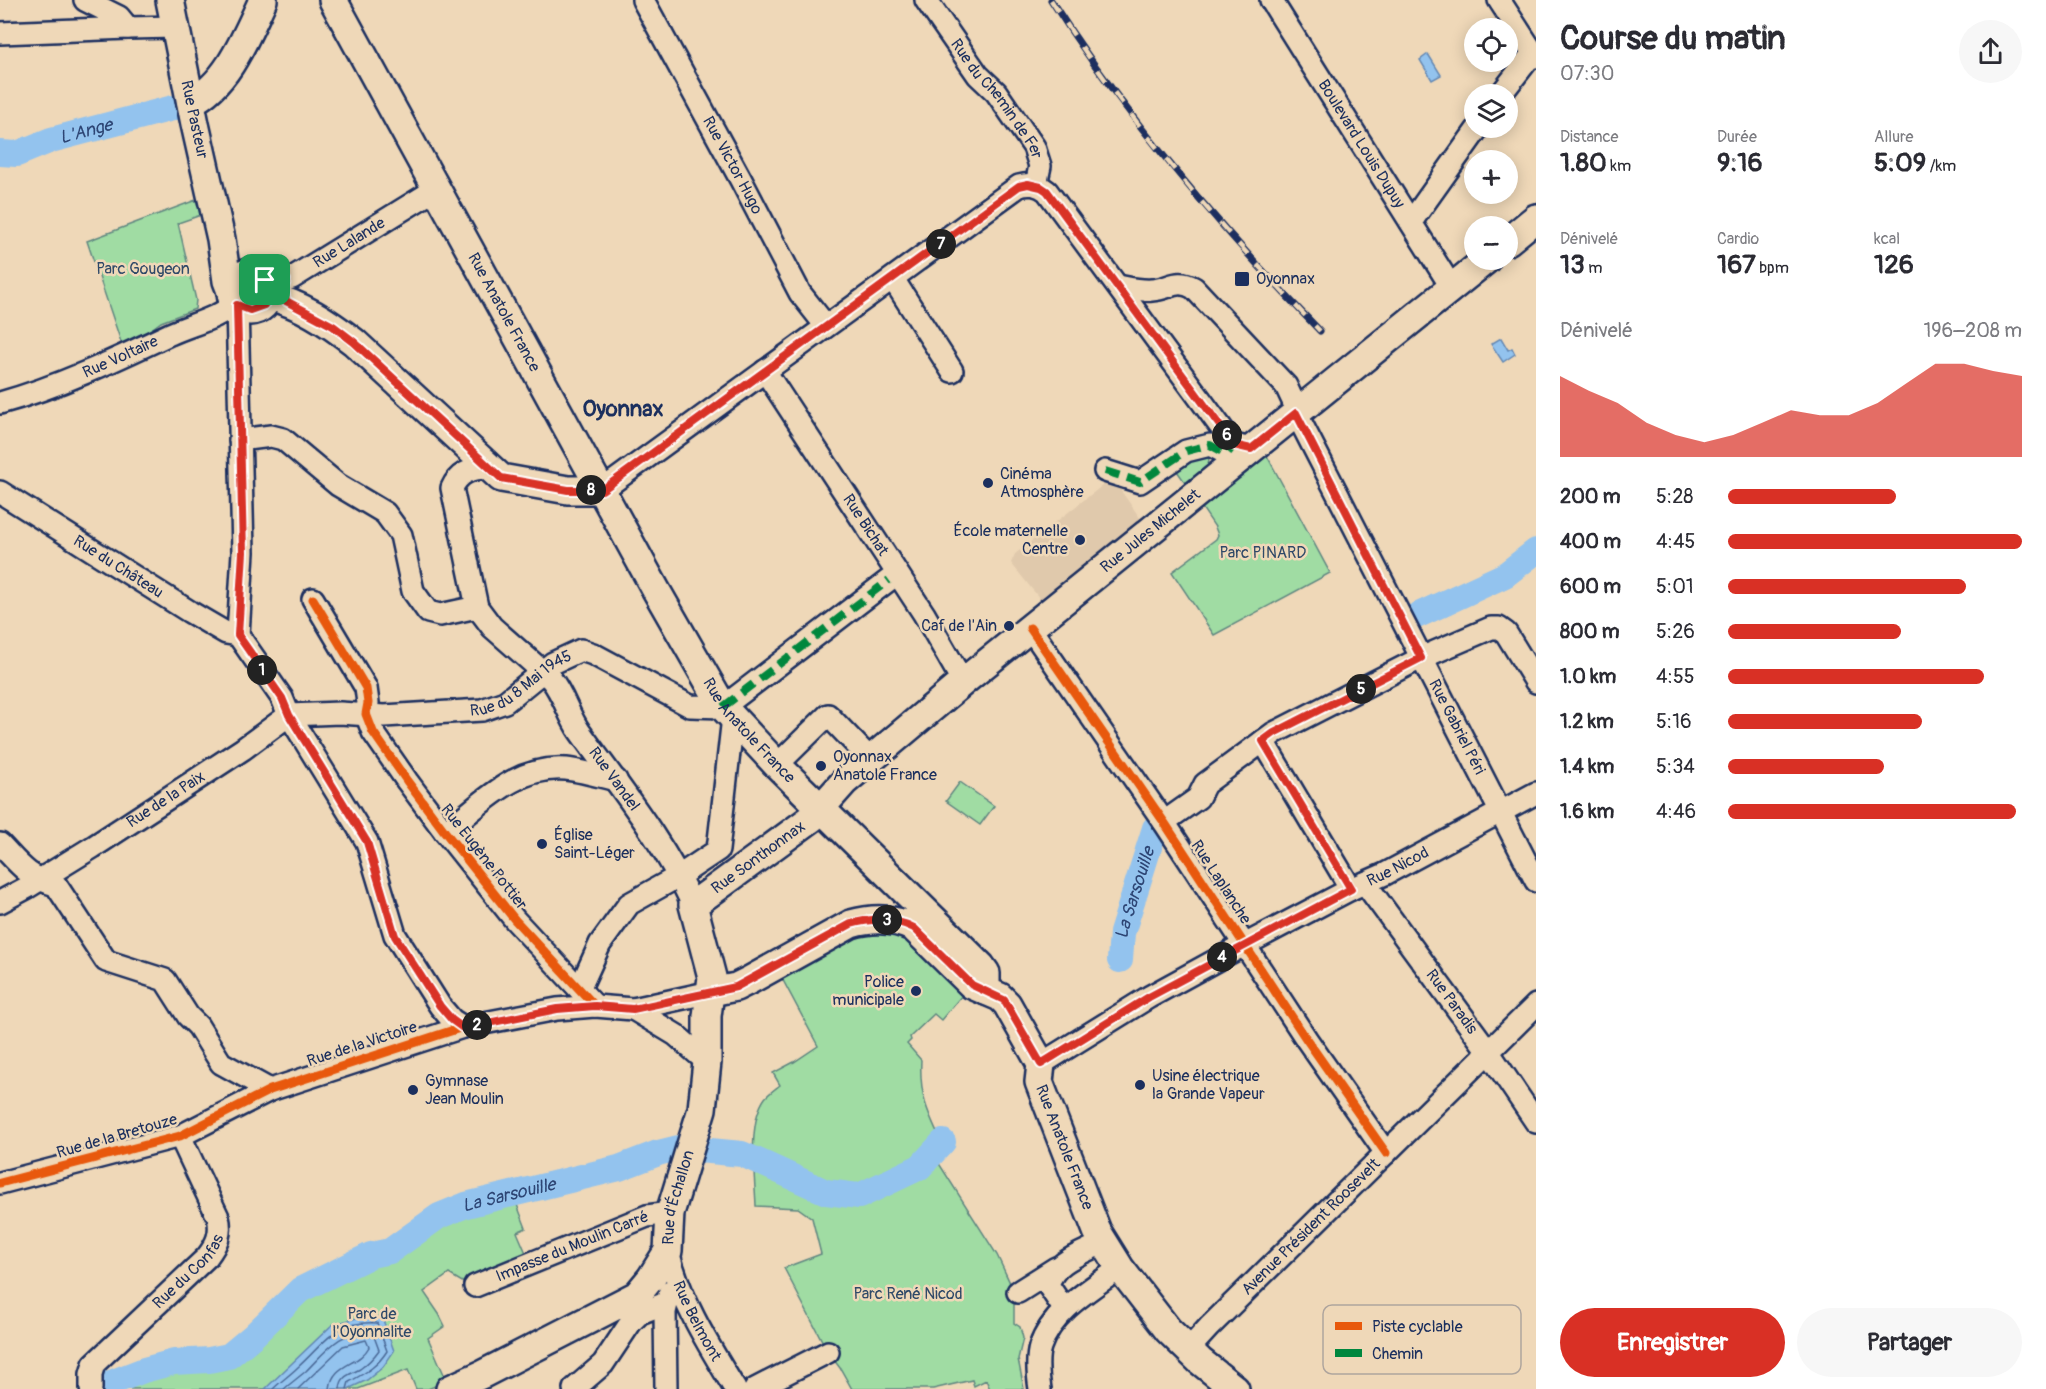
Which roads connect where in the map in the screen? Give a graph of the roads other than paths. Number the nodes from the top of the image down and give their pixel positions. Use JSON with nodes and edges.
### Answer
{"nodes":[{"id":1,"x":85,"y":0,"type":"edge"},
{"id":2,"x":170,"y":0,"type":"edge"},
{"id":3,"x":263,"y":0,"type":"edge"},
{"id":4,"x":333,"y":0,"type":"edge"},
{"id":5,"x":643,"y":0,"type":"edge"},
{"id":6,"x":926,"y":0,"type":"edge"},
{"id":7,"x":1271,"y":0,"type":"edge"},
{"id":8,"x":1499,"y":0,"type":"edge"},
{"id":9,"x":176,"y":27,"type":"junction"},
{"id":10,"x":128,"y":28,"type":"junction"},
{"id":11,"x":0,"y":33,"type":"edge"},
{"id":12,"x":1533,"y":47,"type":"edge"},
{"id":13,"x":1509,"y":84,"type":"edge"},
{"id":14,"x":191,"y":102,"type":"junction"},
{"id":15,"x":1471,"y":138,"type":"edge"},
{"id":16,"x":1036,"y":185,"type":"junction"},
{"id":17,"x":436,"y":189,"type":"junction"},
{"id":18,"x":1536,"y":218,"type":"edge"},
{"id":19,"x":1411,"y":222,"type":"junction"},
{"id":20,"x":1518,"y":233,"type":"edge"},
{"id":21,"x":221,"y":239,"type":"junction"},
{"id":22,"x":1474,"y":270,"type":"edge"},
{"id":23,"x":893,"y":279,"type":"junction"},
{"id":24,"x":1118,"y":286,"type":"junction"},
{"id":25,"x":276,"y":288,"type":"junction"},
{"id":26,"x":1452,"y":288,"type":"junction"},
{"id":27,"x":235,"y":301,"type":"junction"},
{"id":28,"x":826,"y":326,"type":"junction"},
{"id":29,"x":952,"y":370,"type":"dead end"},
{"id":30,"x":765,"y":371,"type":"junction"},
{"id":31,"x":0,"y":403,"type":"edge"},
{"id":32,"x":1296,"y":413,"type":"junction"},
{"id":33,"x":240,"y":440,"type":"junction"},
{"id":34,"x":1243,"y":447,"type":"junction"},
{"id":35,"x":488,"y":468,"type":"junction"},
{"id":36,"x":1105,"y":471,"type":"dead end"},
{"id":37,"x":602,"y":490,"type":"junction"},
{"id":38,"x":0,"y":492,"type":"edge"},
{"id":39,"x":889,"y":580,"type":"dead end"},
{"id":40,"x":313,"y":599,"type":"dead end"},
{"id":41,"x":477,"y":607,"type":"junction"},
{"id":42,"x":1030,"y":628,"type":"junction"},
{"id":43,"x":238,"y":635,"type":"junction"},
{"id":44,"x":1421,"y":658,"type":"junction"},
{"id":45,"x":543,"y":671,"type":"junction"},
{"id":46,"x":963,"y":682,"type":"junction"},
{"id":47,"x":1536,"y":682,"type":"edge"},
{"id":48,"x":728,"y":712,"type":"junction"},
{"id":49,"x":366,"y":714,"type":"junction"},
{"id":50,"x":295,"y":715,"type":"junction"},
{"id":51,"x":1263,"y":741,"type":"junction"},
{"id":52,"x":871,"y":760,"type":"junction"},
{"id":53,"x":777,"y":765,"type":"junction"},
{"id":54,"x":616,"y":780,"type":"junction"},
{"id":55,"x":1536,"y":793,"type":"edge"},
{"id":56,"x":821,"y":808,"type":"junction"},
{"id":57,"x":1499,"y":812,"type":"junction"},
{"id":58,"x":1164,"y":822,"type":"junction"},
{"id":59,"x":445,"y":832,"type":"junction"},
{"id":60,"x":0,"y":844,"type":"edge"},
{"id":61,"x":679,"y":876,"type":"junction"},
{"id":62,"x":39,"y":880,"type":"junction"},
{"id":63,"x":1536,"y":881,"type":"edge"},
{"id":64,"x":1358,"y":886,"type":"junction"},
{"id":65,"x":0,"y":902,"type":"edge"},
{"id":66,"x":693,"y":905,"type":"junction"},
{"id":67,"x":1244,"y":945,"type":"junction"},
{"id":68,"x":580,"y":988,"type":"junction"},
{"id":69,"x":986,"y":991,"type":"junction"},
{"id":70,"x":711,"y":992,"type":"junction"},
{"id":71,"x":1536,"y":1005,"type":"edge"},
{"id":72,"x":595,"y":1006,"type":"junction"},
{"id":73,"x":633,"y":1009,"type":"junction"},
{"id":74,"x":463,"y":1028,"type":"junction"},
{"id":75,"x":1488,"y":1051,"type":"junction"},
{"id":76,"x":707,"y":1062,"type":"junction"},
{"id":77,"x":1041,"y":1064,"type":"junction"},
{"id":78,"x":270,"y":1090,"type":"junction"},
{"id":79,"x":1536,"y":1122,"type":"edge"},
{"id":80,"x":180,"y":1136,"type":"junction"},
{"id":81,"x":1386,"y":1153,"type":"junction"},
{"id":82,"x":0,"y":1183,"type":"edge"},
{"id":83,"x":670,"y":1213,"type":"junction"},
{"id":84,"x":1104,"y":1242,"type":"junction"},
{"id":85,"x":668,"y":1251,"type":"junction"},
{"id":86,"x":1059,"y":1266,"type":"junction"},
{"id":87,"x":1120,"y":1268,"type":"junction"},
{"id":88,"x":678,"y":1283,"type":"junction"},
{"id":89,"x":475,"y":1286,"type":"dead end"},
{"id":90,"x":1018,"y":1292,"type":"dead end"},
{"id":91,"x":666,"y":1303,"type":"junction"},
{"id":92,"x":1064,"y":1309,"type":"junction"},
{"id":93,"x":1188,"y":1350,"type":"junction"},
{"id":94,"x":828,"y":1352,"type":"dead end"},
{"id":95,"x":91,"y":1381,"type":"edge"},
{"id":96,"x":450,"y":1389,"type":"edge"},
{"id":97,"x":574,"y":1389,"type":"edge"},
{"id":98,"x":666,"y":1389,"type":"edge"},
{"id":99,"x":735,"y":1389,"type":"edge"},
{"id":100,"x":755,"y":1389,"type":"edge"},
{"id":101,"x":1040,"y":1389,"type":"edge"},
{"id":102,"x":1235,"y":1389,"type":"edge"}],
"edges":[{"from":1,"to":10,"type":"street"},
{"from":2,"to":9,"type":"main road","name":"Rue Pasteur"},
{"from":3,"to":14,"type":"main road"},
{"from":4,"to":17,"type":"main road","name":"Rue Anatole France"},
{"from":5,"to":28,"type":"street","name":"Rue Victor Hugo"},
{"from":6,"to":16,"type":"street","name":"Rue du Chemin de Fer"},
{"from":7,"to":19,"type":"street","name":"Boulevard Louis Dupuy"},
{"from":8,"to":12,"type":"street"},
{"from":9,"to":10,"type":"street"},
{"from":9,"to":14,"type":"main road","name":"Rue Pasteur"},
{"from":10,"to":11,"type":"street"},
{"from":12,"to":13,"type":"street"},
{"from":14,"to":21,"type":"main road","name":"Rue Pasteur"},
{"from":15,"to":19,"type":"street"},
{"from":16,"to":23,"type":"street"},
{"from":16,"to":24,"type":"street","name":"Rue du Chemin de Fer"},
{"from":17,"to":25,"type":"street","name":"Rue Lalande"},
{"from":17,"to":37,"type":"main road","name":"Rue Anatole France"},
{"from":18,"to":20,"type":"main road"},
{"from":19,"to":26,"type":"street","name":"Boulevard Louis Dupuy"},
{"from":21,"to":25,"type":"main road"},
{"from":21,"to":27,"type":"main road","name":"Rue Pasteur"},
{"from":22,"to":26,"type":"main road","name":"Rue Jules Michelet"},
{"from":23,"to":28,"type":"street"},
{"from":23,"to":29,"type":"street"},
{"from":24,"to":32,"type":"street","name":"Rue Gabriel Péri"},
{"from":24,"to":34,"type":"street","name":"Rue du Chemin de Fer"},
{"from":25,"to":27,"type":"main road"},
{"from":25,"to":35,"type":"main road"},
{"from":26,"to":32,"type":"main road","name":"Rue Jules Michelet"},
{"from":27,"to":31,"type":"street","name":"Rue Voltaire"},
{"from":27,"to":33,"type":"street"},
{"from":28,"to":30,"type":"street"},
{"from":30,"to":37,"type":"street"},
{"from":30,"to":46,"type":"street","name":"Rue Bichat"},
{"from":32,"to":34,"type":"main road","name":"Rue Jules Michelet"},
{"from":32,"to":44,"type":"street","name":"Rue Gabriel Péri"},
{"from":33,"to":41,"type":"street"},
{"from":33,"to":43,"type":"street"},
{"from":34,"to":36,"type":"street"},
{"from":34,"to":42,"type":"main road","name":"Rue Jules Michelet"},
{"from":35,"to":37,"type":"main road"},
{"from":35,"to":41,"type":"street"},
{"from":37,"to":48,"type":"main road","name":"Rue Anatole France"},
{"from":38,"to":43,"type":"street","name":"Rue du Château"},
{"from":39,"to":48,"type":"street"},
{"from":40,"to":49,"type":"street"},
{"from":41,"to":45,"type":"street","name":"Rue Vandel"},
{"from":42,"to":46,"type":"main road","name":"Rue Jules Michelet"},
{"from":42,"to":58,"type":"street","name":"Rue Laplanche"},
{"from":43,"to":50,"type":"street"},
{"from":44,"to":47,"type":"street"},
{"from":44,"to":51,"type":"street"},
{"from":44,"to":57,"type":"street","name":"Rue Gabriel Péri"},
{"from":45,"to":48,"type":"street","name":"Rue du 8 Mai 1945"},
{"from":45,"to":49,"type":"street","name":"Rue du 8 Mai 1945"},
{"from":45,"to":54,"type":"street","name":"Rue Vandel"},
{"from":46,"to":52,"type":"main road","name":"Rue Jules Michelet"},
{"from":48,"to":53,"type":"main road","name":"Rue Anatole France"},
{"from":48,"to":61,"type":"street"},
{"from":49,"to":50,"type":"street","name":"Rue du 8 Mai 1945"},
{"from":49,"to":59,"type":"street","name":"Rue Eugène Pottier"},
{"from":50,"to":62,"type":"street","name":"Rue de la Paix"},
{"from":50,"to":74,"type":"street"},
{"from":51,"to":58,"type":"street"},
{"from":51,"to":64,"type":"street","name":"Rue Paradis"},
{"from":52,"to":53,"type":"street"},
{"from":52,"to":56,"type":"main road","name":"Rue Jules Michelet"},
{"from":53,"to":56,"type":"main road","name":"Rue Anatole France"},
{"from":54,"to":59,"type":"street"},
{"from":54,"to":61,"type":"street","name":"Rue Vandel"},
{"from":55,"to":57,"type":"street","name":"Rue Nicod"},
{"from":56,"to":66,"type":"main road","name":"Rue Sonthonnax"},
{"from":56,"to":69,"type":"main road","name":"Rue Anatole France"},
{"from":57,"to":63,"type":"street","name":"Rue Gabriel Péri"},
{"from":57,"to":64,"type":"street","name":"Rue Nicod"},
{"from":58,"to":67,"type":"street","name":"Rue Laplanche"},
{"from":59,"to":68,"type":"street","name":"Rue Eugène Pottier"},
{"from":60,"to":62,"type":"street"},
{"from":61,"to":66,"type":"street","name":"Rue Vandel"},
{"from":61,"to":68,"type":"street"},
{"from":62,"to":65,"type":"street","name":"Rue de la Paix"},
{"from":62,"to":78,"type":"street"},
{"from":64,"to":67,"type":"street","name":"Rue Nicod"},
{"from":64,"to":75,"type":"street","name":"Rue Paradis"},
{"from":66,"to":70,"type":"main road","name":"Rue Vandel"},
{"from":67,"to":77,"type":"street","name":"Rue Nicod"},
{"from":67,"to":81,"type":"street","name":"Rue Laplanche"},
{"from":68,"to":72,"type":"street","name":"Rue Eugène Pottier"},
{"from":69,"to":70,"type":"main road"},
{"from":69,"to":77,"type":"main road","name":"Rue Anatole France"},
{"from":70,"to":73,"type":"street","name":"Rue de la Victoire"},
{"from":70,"to":76,"type":"main road","name":"Rue d'Échallon"},
{"from":71,"to":75,"type":"street","name":"Avenue Président Roosevelt"},
{"from":72,"to":73,"type":"street","name":"Rue de la Victoire"},
{"from":72,"to":74,"type":"street","name":"Rue de la Victoire"},
{"from":73,"to":76,"type":"street","name":"Rue de la Victoire"},
{"from":74,"to":78,"type":"street","name":"Rue de la Victoire"},
{"from":75,"to":79,"type":"street","name":"Rue Paradis"},
{"from":75,"to":81,"type":"street","name":"Avenue Président Roosevelt"},
{"from":76,"to":83,"type":"main road","name":"Rue d'Échallon"},
{"from":77,"to":84,"type":"main road","name":"Rue Anatole France"},
{"from":78,"to":80,"type":"street","name":"Rue de la Bretouze"},
{"from":80,"to":82,"type":"street","name":"Rue de la Bretouze"},
{"from":80,"to":95,"type":"street","name":"Rue du Confas"},
{"from":81,"to":93,"type":"street","name":"Avenue Président Roosevelt"},
{"from":83,"to":85,"type":"main road","name":"Rue d'Échallon"},
{"from":83,"to":89,"type":"street","name":"Impasse du Moulin Carré"},
{"from":84,"to":86,"type":"street"},
{"from":84,"to":87,"type":"main road","name":"Rue Anatole France"},
{"from":85,"to":88,"type":"street","name":"Rue Belmont"},
{"from":85,"to":96,"type":"main road","name":"Rue d'Échallon"},
{"from":86,"to":90,"type":"street"},
{"from":86,"to":92,"type":"street"},
{"from":87,"to":92,"type":"street"},
{"from":87,"to":93,"type":"main road","name":"Rue Anatole France"},
{"from":88,"to":91,"type":"street"},
{"from":88,"to":99,"type":"street","name":"Rue Belmont"},
{"from":91,"to":97,"type":"street"},
{"from":91,"to":98,"type":"street"},
{"from":92,"to":101,"type":"street"},
{"from":93,"to":102,"type":"main road","name":"Rue Anatole France"},
{"from":94,"to":100,"type":"street"}]}
